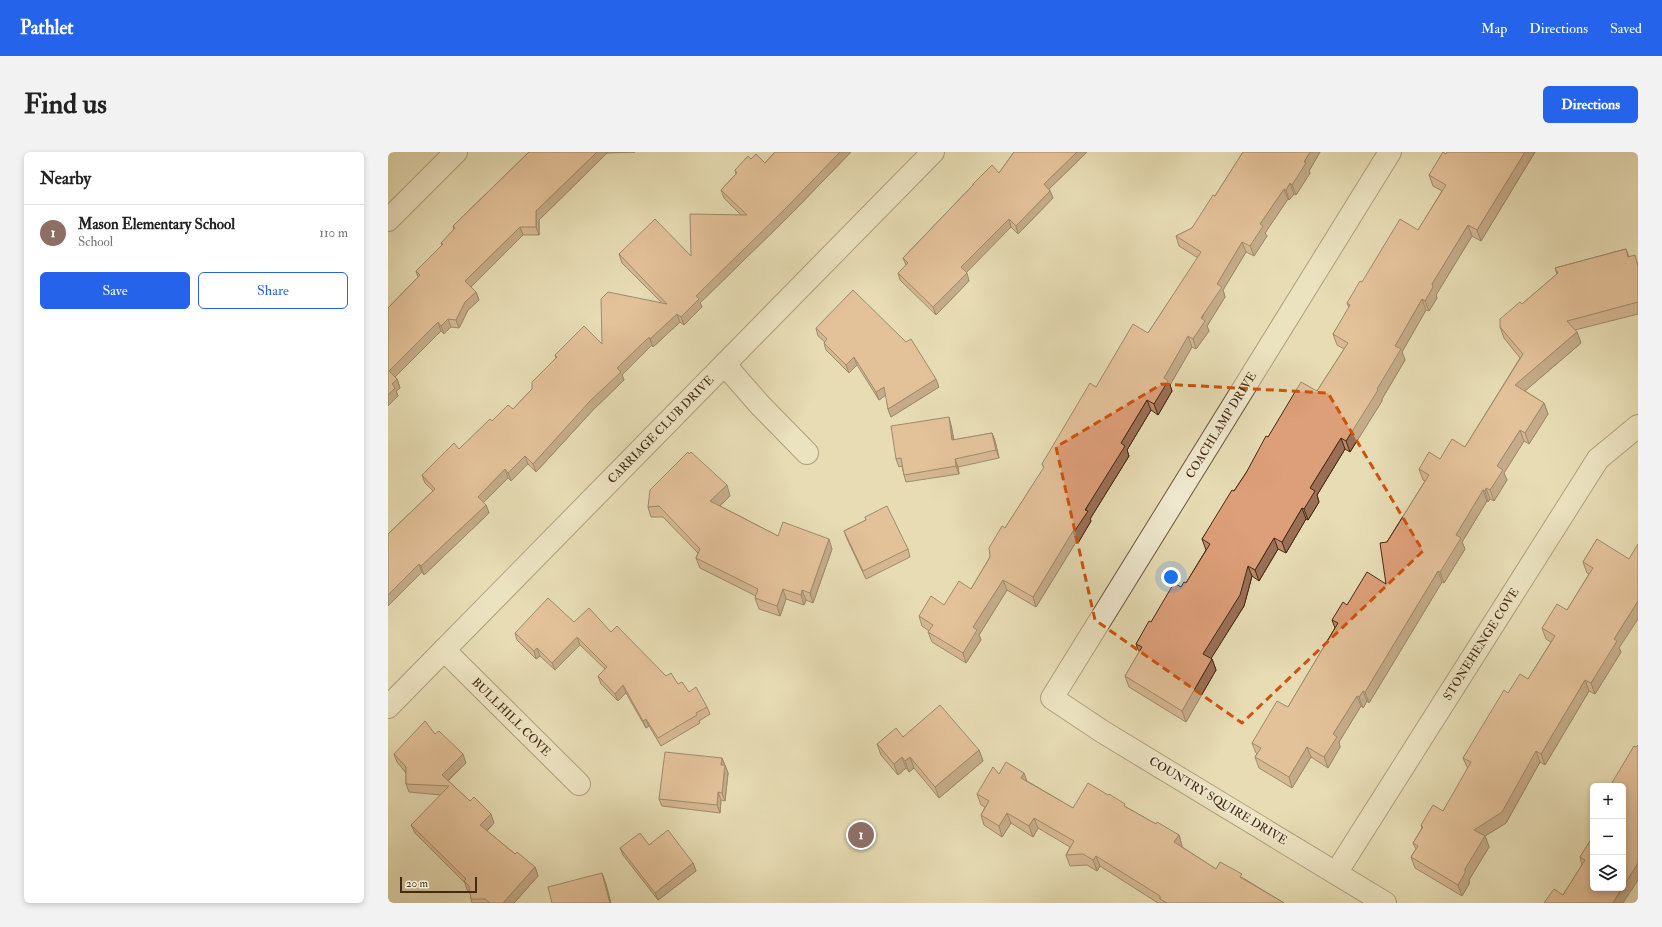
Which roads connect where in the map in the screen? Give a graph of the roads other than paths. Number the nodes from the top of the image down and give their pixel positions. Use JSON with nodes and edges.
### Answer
{"nodes":[{"id":1,"x":456,"y":152,"type":"edge"},
{"id":2,"x":933,"y":152,"type":"edge"},
{"id":3,"x":1390,"y":152,"type":"edge"},
{"id":4,"x":388,"y":220,"type":"edge"},
{"id":5,"x":725,"y":365,"type":"junction"},
{"id":6,"x":1638,"y":426,"type":"edge"},
{"id":7,"x":807,"y":453,"type":"dead end"},
{"id":8,"x":444,"y":650,"type":"junction"},
{"id":9,"x":1052,"y":698,"type":"joint"},
{"id":10,"x":388,"y":707,"type":"edge"},
{"id":11,"x":579,"y":784,"type":"dead end"},
{"id":12,"x":1336,"y":873,"type":"junction"},
{"id":13,"x":1385,"y":903,"type":"edge"}],
"edges":[{"from":1,"to":4,"type":"street"},
{"from":2,"to":5,"type":"street","name":"CARRIAGE CLUB DRIVE"},
{"from":3,"to":9,"type":"street","name":"COACHLAMP DRIVE"},
{"from":5,"to":7,"type":"street"},
{"from":5,"to":8,"type":"street","name":"CARRIAGE CLUB DRIVE"},
{"from":6,"to":12,"type":"street","name":"STONEHENGE COVE"},
{"from":8,"to":10,"type":"street","name":"CARRIAGE CLUB DRIVE"},
{"from":8,"to":11,"type":"street","name":"BULLHILL COVE"},
{"from":9,"to":12,"type":"street","name":"COUNTRY SQUIRE DRIVE"},
{"from":12,"to":13,"type":"street","name":"COUNTRY SQUIRE DRIVE"}]}
